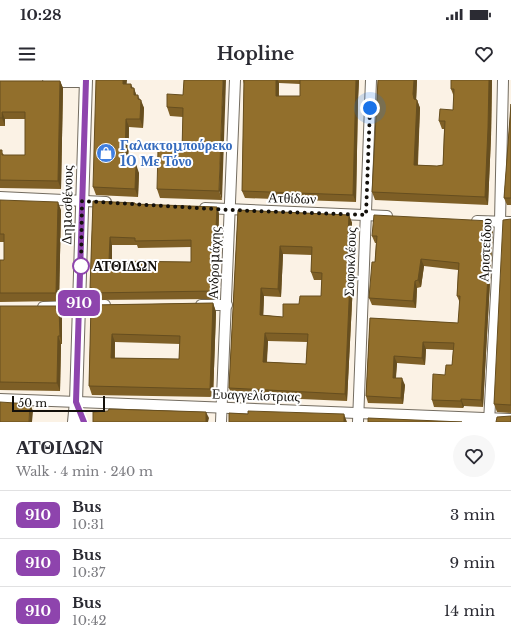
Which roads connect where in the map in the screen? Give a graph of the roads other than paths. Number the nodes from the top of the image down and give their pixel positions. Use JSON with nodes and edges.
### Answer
{"nodes":[{"id":1,"x":235,"y":80,"type":"edge"},
{"id":2,"x":371,"y":80,"type":"edge"},
{"id":3,"x":503,"y":80,"type":"edge"},
{"id":4,"x":86,"y":81,"type":"edge"},
{"id":5,"x":39,"y":82,"type":"edge"},
{"id":6,"x":0,"y":198,"type":"edge"},
{"id":7,"x":82,"y":201,"type":"junction"},
{"id":8,"x":114,"y":203,"type":"edge"},
{"id":9,"x":191,"y":208,"type":"edge"},
{"id":10,"x":230,"y":210,"type":"junction"},
{"id":11,"x":366,"y":215,"type":"junction"},
{"id":12,"x":397,"y":216,"type":"edge"},
{"id":13,"x":469,"y":220,"type":"edge"},
{"id":14,"x":500,"y":222,"type":"junction"},
{"id":15,"x":511,"y":222,"type":"edge"},
{"id":16,"x":118,"y":305,"type":"edge"},
{"id":17,"x":188,"y":305,"type":"edge"},
{"id":18,"x":227,"y":305,"type":"junction"},
{"id":19,"x":79,"y":306,"type":"junction"},
{"id":20,"x":32,"y":307,"type":"edge"},
{"id":21,"x":0,"y":399,"type":"edge"},
{"id":22,"x":76,"y":402,"type":"junction"},
{"id":23,"x":222,"y":408,"type":"junction"},
{"id":24,"x":358,"y":417,"type":"edge"},
{"id":25,"x":511,"y":419,"type":"edge"},
{"id":26,"x":490,"y":420,"type":"edge"},
{"id":27,"x":74,"y":422,"type":"edge"},
{"id":28,"x":84,"y":422,"type":"edge"},
{"id":29,"x":221,"y":422,"type":"edge"}],
"edges":[{"from":1,"to":10,"type":"street","name":"Ανδρομάχης"},
{"from":2,"to":11,"type":"street","name":"Σοφοκλέους"},
{"from":3,"to":14,"type":"street","name":"Αριστείδου"},
{"from":4,"to":5,"type":"street"},
{"from":4,"to":7,"type":"street","name":"Δημοσθένους"},
{"from":6,"to":7,"type":"street"},
{"from":7,"to":8,"type":"street"},
{"from":7,"to":19,"type":"street","name":"Δημοσθένους"},
{"from":9,"to":10,"type":"street","name":"Ατθίδων"},
{"from":10,"to":11,"type":"street","name":"Ατθίδων"},
{"from":10,"to":18,"type":"street","name":"Ανδρομάχης"},
{"from":11,"to":12,"type":"street","name":"Ατθίδων"},
{"from":11,"to":24,"type":"street","name":"Σοφοκλέους"},
{"from":13,"to":14,"type":"street"},
{"from":14,"to":15,"type":"street"},
{"from":14,"to":26,"type":"street","name":"Αριστείδου"},
{"from":16,"to":19,"type":"street"},
{"from":17,"to":18,"type":"street"},
{"from":18,"to":23,"type":"street","name":"Ανδρομάχης"},
{"from":19,"to":20,"type":"street"},
{"from":19,"to":22,"type":"street","name":"Δημοσθένους"},
{"from":21,"to":22,"type":"street","name":"Ευαγγελίστριας"},
{"from":22,"to":23,"type":"street","name":"Ευαγγελίστριας"},
{"from":22,"to":27,"type":"street","name":"Δημοσθένους"},
{"from":22,"to":28,"type":"street"},
{"from":23,"to":24,"type":"street","name":"Ευαγγελίστριας"},
{"from":23,"to":29,"type":"street","name":"Ανδρομάχης"},
{"from":24,"to":26,"type":"street","name":"Ευαγγελίστριας"},
{"from":25,"to":26,"type":"street","name":"Ευαγγελίστριας"}]}
